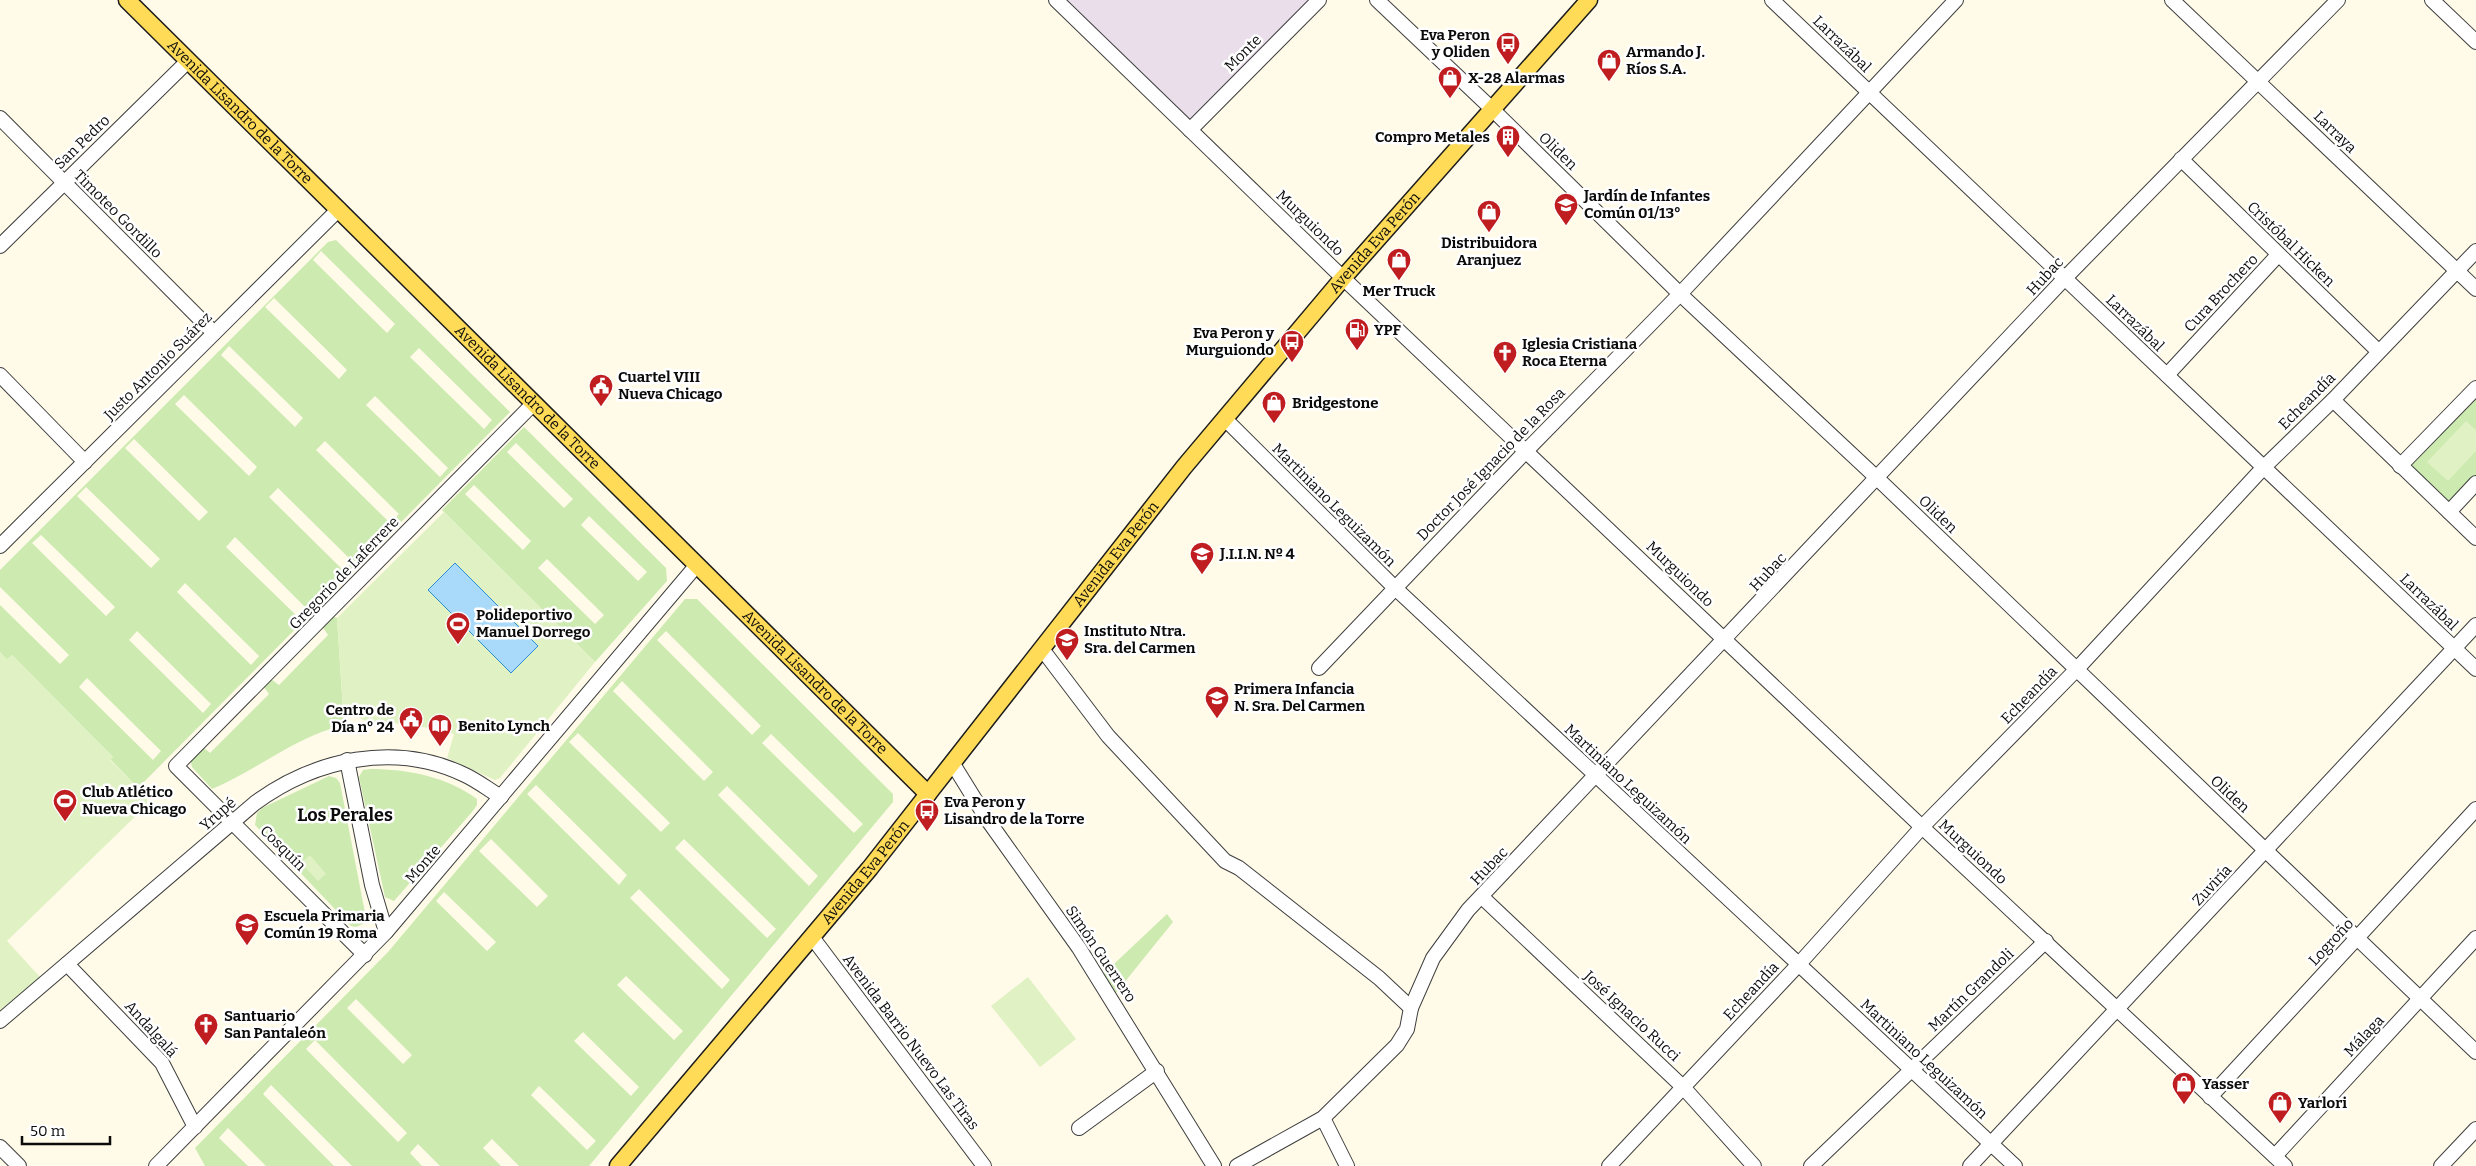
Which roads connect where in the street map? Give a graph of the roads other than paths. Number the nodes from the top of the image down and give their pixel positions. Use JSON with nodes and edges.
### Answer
{"nodes":[{"id":1,"x":127,"y":0,"type":"edge"},
{"id":2,"x":1056,"y":0,"type":"edge"},
{"id":3,"x":1319,"y":0,"type":"edge"},
{"id":4,"x":1377,"y":0,"type":"edge"},
{"id":5,"x":1589,"y":0,"type":"edge"},
{"id":6,"x":1772,"y":0,"type":"edge"},
{"id":7,"x":1956,"y":0,"type":"edge"},
{"id":8,"x":2172,"y":0,"type":"edge"},
{"id":9,"x":2338,"y":0,"type":"edge"},
{"id":10,"x":2432,"y":0,"type":"edge"},
{"id":11,"x":2476,"y":42,"type":"edge"},
{"id":12,"x":188,"y":61,"type":"junction"},
{"id":13,"x":2259,"y":82,"type":"junction"},
{"id":14,"x":1868,"y":91,"type":"junction"},
{"id":15,"x":1491,"y":108,"type":"junction"},
{"id":16,"x":0,"y":118,"type":"edge"},
{"id":17,"x":1190,"y":130,"type":"junction"},
{"id":18,"x":2182,"y":159,"type":"junction"},
{"id":19,"x":64,"y":182,"type":"junction"},
{"id":20,"x":339,"y":209,"type":"junction"},
{"id":21,"x":0,"y":246,"type":"edge"},
{"id":22,"x":2476,"y":251,"type":"edge"},
{"id":23,"x":2278,"y":255,"type":"junction"},
{"id":24,"x":2457,"y":270,"type":"junction"},
{"id":25,"x":1343,"y":278,"type":"junction"},
{"id":26,"x":2065,"y":278,"type":"junction"},
{"id":27,"x":2476,"y":289,"type":"edge"},
{"id":28,"x":1680,"y":294,"type":"junction"},
{"id":29,"x":214,"y":333,"type":"junction"},
{"id":30,"x":2378,"y":351,"type":"junction"},
{"id":31,"x":0,"y":375,"type":"edge"},
{"id":32,"x":2167,"y":375,"type":"junction"},
{"id":33,"x":2476,"y":388,"type":"edge"},
{"id":34,"x":2333,"y":400,"type":"junction"},
{"id":35,"x":534,"y":403,"type":"junction"},
{"id":36,"x":1224,"y":419,"type":"junction"},
{"id":37,"x":1526,"y":450,"type":"junction"},
{"id":38,"x":85,"y":462,"type":"junction"},
{"id":39,"x":2400,"y":466,"type":"junction"},
{"id":40,"x":2264,"y":467,"type":"junction"},
{"id":41,"x":1878,"y":479,"type":"junction"},
{"id":42,"x":2476,"y":483,"type":"edge"},
{"id":43,"x":2448,"y":512,"type":"junction"},
{"id":44,"x":2476,"y":538,"type":"edge"},
{"id":45,"x":0,"y":546,"type":"edge"},
{"id":46,"x":696,"y":566,"type":"junction"},
{"id":47,"x":1394,"y":587,"type":"junction"},
{"id":48,"x":2476,"y":625,"type":"edge"},
{"id":49,"x":1726,"y":640,"type":"junction"},
{"id":50,"x":2454,"y":648,"type":"junction"},
{"id":51,"x":1042,"y":649,"type":"junction"},
{"id":52,"x":1319,"y":668,"type":"dead end"},
{"id":53,"x":2476,"y":669,"type":"edge"},
{"id":54,"x":2076,"y":670,"type":"junction"},
{"id":55,"x":347,"y":760,"type":"junction"},
{"id":56,"x":953,"y":764,"type":"junction"},
{"id":57,"x":176,"y":766,"type":"joint"},
{"id":58,"x":1596,"y":777,"type":"junction"},
{"id":59,"x":928,"y":794,"type":"junction"},
{"id":60,"x":501,"y":797,"type":"junction"},
{"id":61,"x":2476,"y":809,"type":"edge"},
{"id":62,"x":234,"y":822,"type":"junction"},
{"id":63,"x":1922,"y":827,"type":"junction"},
{"id":64,"x":2266,"y":850,"type":"junction"},
{"id":65,"x":1482,"y":896,"type":"junction"},
{"id":66,"x":386,"y":932,"type":"junction"},
{"id":67,"x":812,"y":937,"type":"junction"},
{"id":68,"x":2358,"y":937,"type":"junction"},
{"id":69,"x":2476,"y":938,"type":"edge"},
{"id":70,"x":2046,"y":941,"type":"junction"},
{"id":71,"x":365,"y":955,"type":"junction"},
{"id":72,"x":67,"y":964,"type":"junction"},
{"id":73,"x":1799,"y":964,"type":"junction"},
{"id":74,"x":2420,"y":999,"type":"junction"},
{"id":75,"x":1411,"y":1008,"type":"junction"},
{"id":76,"x":2118,"y":1010,"type":"junction"},
{"id":77,"x":0,"y":1021,"type":"edge"},
{"id":78,"x":2476,"y":1052,"type":"edge"},
{"id":79,"x":1911,"y":1070,"type":"junction"},
{"id":80,"x":1157,"y":1071,"type":"junction"},
{"id":81,"x":1683,"y":1087,"type":"junction"},
{"id":82,"x":2210,"y":1097,"type":"junction"},
{"id":83,"x":1323,"y":1118,"type":"junction"},
{"id":84,"x":195,"y":1127,"type":"junction"},
{"id":85,"x":1079,"y":1128,"type":"dead end"},
{"id":86,"x":2476,"y":1129,"type":"edge"},
{"id":87,"x":1991,"y":1144,"type":"junction"},
{"id":88,"x":0,"y":1147,"type":"edge"},
{"id":89,"x":2275,"y":1156,"type":"junction"},
{"id":90,"x":19,"y":1166,"type":"edge"},
{"id":91,"x":156,"y":1166,"type":"edge"},
{"id":92,"x":618,"y":1166,"type":"edge"},
{"id":93,"x":984,"y":1166,"type":"edge"},
{"id":94,"x":1214,"y":1166,"type":"edge"},
{"id":95,"x":1237,"y":1166,"type":"edge"},
{"id":96,"x":1347,"y":1166,"type":"edge"},
{"id":97,"x":1609,"y":1166,"type":"edge"},
{"id":98,"x":1754,"y":1166,"type":"edge"},
{"id":99,"x":1811,"y":1166,"type":"edge"},
{"id":100,"x":1970,"y":1166,"type":"edge"},
{"id":101,"x":2015,"y":1166,"type":"edge"},
{"id":102,"x":2285,"y":1166,"type":"edge"},
{"id":103,"x":2441,"y":1166,"type":"edge"}],
"edges":[{"from":1,"to":12,"type":"main road","name":"Avenida Lisandro de la Torre"},
{"from":2,"to":17,"type":"street","name":"Murguiondo"},
{"from":3,"to":17,"type":"street","name":"Monte"},
{"from":4,"to":15,"type":"street","name":"Oliden"},
{"from":5,"to":15,"type":"main road","name":"Avenida Eva Perón"},
{"from":6,"to":14,"type":"street","name":"Larrazábal"},
{"from":7,"to":14,"type":"street","name":"Doctor José Ignacio de la Rosa"},
{"from":8,"to":13,"type":"street","name":"Larraya"},
{"from":9,"to":13,"type":"street","name":"Hubac"},
{"from":10,"to":11,"type":"street"},
{"from":12,"to":19,"type":"street","name":"San Pedro"},
{"from":12,"to":20,"type":"main road","name":"Avenida Lisandro de la Torre"},
{"from":13,"to":18,"type":"street","name":"Hubac"},
{"from":13,"to":24,"type":"street","name":"Larraya"},
{"from":14,"to":26,"type":"street","name":"Larrazábal"},
{"from":14,"to":28,"type":"street","name":"Doctor José Ignacio de la Rosa"},
{"from":15,"to":25,"type":"main road","name":"Avenida Eva Perón"},
{"from":15,"to":28,"type":"street","name":"Oliden"},
{"from":16,"to":19,"type":"street","name":"Timoteo Gordillo"},
{"from":17,"to":25,"type":"street","name":"Murguiondo"},
{"from":18,"to":23,"type":"street","name":"Cristóbal Hicken"},
{"from":18,"to":26,"type":"street","name":"Hubac"},
{"from":19,"to":21,"type":"street","name":"San Pedro"},
{"from":19,"to":29,"type":"street","name":"Timoteo Gordillo"},
{"from":20,"to":29,"type":"street","name":"Justo Antonio Suárez"},
{"from":20,"to":35,"type":"main road","name":"Avenida Lisandro de la Torre"},
{"from":22,"to":24,"type":"street","name":"Echeandía"},
{"from":23,"to":30,"type":"street","name":"Cristóbal Hicken"},
{"from":23,"to":32,"type":"street","name":"Cura Brochero"},
{"from":24,"to":27,"type":"street","name":"Larraya"},
{"from":24,"to":30,"type":"street","name":"Echeandía"},
{"from":25,"to":36,"type":"main road","name":"Avenida Eva Perón"},
{"from":25,"to":37,"type":"street","name":"Murguiondo"},
{"from":26,"to":32,"type":"street","name":"Larrazábal"},
{"from":26,"to":41,"type":"street","name":"Hubac"},
{"from":28,"to":37,"type":"street","name":"Doctor José Ignacio de la Rosa"},
{"from":28,"to":41,"type":"street","name":"Oliden"},
{"from":29,"to":38,"type":"street","name":"Justo Antonio Suárez"},
{"from":30,"to":34,"type":"street","name":"Echeandía"},
{"from":31,"to":38,"type":"street"},
{"from":32,"to":40,"type":"street","name":"Larrazábal"},
{"from":33,"to":39,"type":"street"},
{"from":34,"to":39,"type":"street"},
{"from":34,"to":40,"type":"street","name":"Echeandía"},
{"from":35,"to":46,"type":"main road","name":"Avenida Lisandro de la Torre"},
{"from":35,"to":57,"type":"street","name":"Gregorio de Laferrere"},
{"from":36,"to":47,"type":"street","name":"Martiniano Leguizamón"},
{"from":36,"to":51,"type":"main road","name":"Avenida Eva Perón"},
{"from":37,"to":47,"type":"street","name":"Doctor José Ignacio de la Rosa"},
{"from":37,"to":49,"type":"street","name":"Murguiondo"},
{"from":38,"to":45,"type":"street","name":"Justo Antonio Suárez"},
{"from":39,"to":43,"type":"street"},
{"from":40,"to":50,"type":"street","name":"Larrazábal"},
{"from":40,"to":54,"type":"street","name":"Echeandía"},
{"from":41,"to":49,"type":"street","name":"Hubac"},
{"from":41,"to":54,"type":"street","name":"Oliden"},
{"from":42,"to":43,"type":"street"},
{"from":43,"to":44,"type":"street"},
{"from":46,"to":59,"type":"main road","name":"Avenida Lisandro de la Torre"},
{"from":46,"to":60,"type":"street","name":"Monte"},
{"from":47,"to":52,"type":"street","name":"Doctor José Ignacio de la Rosa"},
{"from":47,"to":58,"type":"street","name":"Martiniano Leguizamón"},
{"from":48,"to":50,"type":"street","name":"Zuviría"},
{"from":49,"to":58,"type":"street","name":"Hubac"},
{"from":49,"to":63,"type":"street","name":"Murguiondo"},
{"from":50,"to":53,"type":"street","name":"Larrazábal"},
{"from":50,"to":64,"type":"street","name":"Zuviría"},
{"from":51,"to":56,"type":"main road","name":"Avenida Eva Perón"},
{"from":51,"to":75,"type":"street"},
{"from":54,"to":63,"type":"street","name":"Echeandía"},
{"from":54,"to":64,"type":"street","name":"Oliden"},
{"from":55,"to":60,"type":"street","name":"Yrupé"},
{"from":55,"to":62,"type":"street","name":"Yrupé"},
{"from":55,"to":66,"type":"street"},
{"from":56,"to":59,"type":"main road","name":"Avenida Eva Perón"},
{"from":56,"to":80,"type":"street","name":"Simón Guerrero"},
{"from":57,"to":62,"type":"street","name":"Cosquín"},
{"from":58,"to":65,"type":"street","name":"Hubac"},
{"from":58,"to":73,"type":"street","name":"Martiniano Leguizamón"},
{"from":59,"to":67,"type":"main road","name":"Avenida Eva Perón"},
{"from":60,"to":66,"type":"street","name":"Monte"},
{"from":61,"to":68,"type":"street","name":"Logroño"},
{"from":62,"to":71,"type":"street","name":"Cosquín"},
{"from":62,"to":72,"type":"street","name":"Yrupé"},
{"from":63,"to":70,"type":"street","name":"Murguiondo"},
{"from":63,"to":73,"type":"street","name":"Echeandía"},
{"from":64,"to":68,"type":"street","name":"Oliden"},
{"from":64,"to":76,"type":"street","name":"Zuviría"},
{"from":65,"to":75,"type":"street","name":"Hubac"},
{"from":65,"to":81,"type":"street","name":"José Ignacio Rucci"},
{"from":66,"to":71,"type":"street","name":"Monte"},
{"from":67,"to":92,"type":"main road","name":"Avenida Eva Perón"},
{"from":67,"to":93,"type":"street","name":"Avenida Barrio Nuevo Las Tiras"},
{"from":68,"to":74,"type":"street","name":"Oliden"},
{"from":68,"to":82,"type":"street","name":"Logroño"},
{"from":69,"to":74,"type":"street","name":"Málaga"},
{"from":70,"to":76,"type":"street","name":"Murguiondo"},
{"from":70,"to":79,"type":"street","name":"Martín Grandoli"},
{"from":71,"to":84,"type":"street","name":"Monte"},
{"from":72,"to":77,"type":"street","name":"Yrupé"},
{"from":72,"to":84,"type":"street","name":"Andalgalá"},
{"from":73,"to":79,"type":"street","name":"Martiniano Leguizamón"},
{"from":73,"to":81,"type":"street","name":"Echeandía"},
{"from":74,"to":78,"type":"street","name":"Oliden"},
{"from":74,"to":89,"type":"street","name":"Málaga"},
{"from":75,"to":83,"type":"street","name":"Hubac"},
{"from":76,"to":82,"type":"street","name":"Murguiondo"},
{"from":76,"to":87,"type":"street","name":"Zuviría"},
{"from":79,"to":87,"type":"street","name":"Martiniano Leguizamón"},
{"from":79,"to":99,"type":"street","name":"Martín Grandoli"},
{"from":80,"to":85,"type":"street"},
{"from":80,"to":94,"type":"street","name":"Simón Guerrero"},
{"from":81,"to":97,"type":"street","name":"Echeandía"},
{"from":81,"to":98,"type":"street","name":"José Ignacio Rucci"},
{"from":82,"to":89,"type":"street","name":"Murguiondo"},
{"from":83,"to":95,"type":"street","name":"Hubac"},
{"from":83,"to":96,"type":"street"},
{"from":84,"to":91,"type":"street","name":"Monte"},
{"from":86,"to":103,"type":"street"},
{"from":87,"to":100,"type":"street","name":"Zuviría"},
{"from":87,"to":101,"type":"street","name":"Martiniano Leguizamón"},
{"from":88,"to":90,"type":"street"},
{"from":89,"to":102,"type":"street","name":"Murguiondo"}]}
